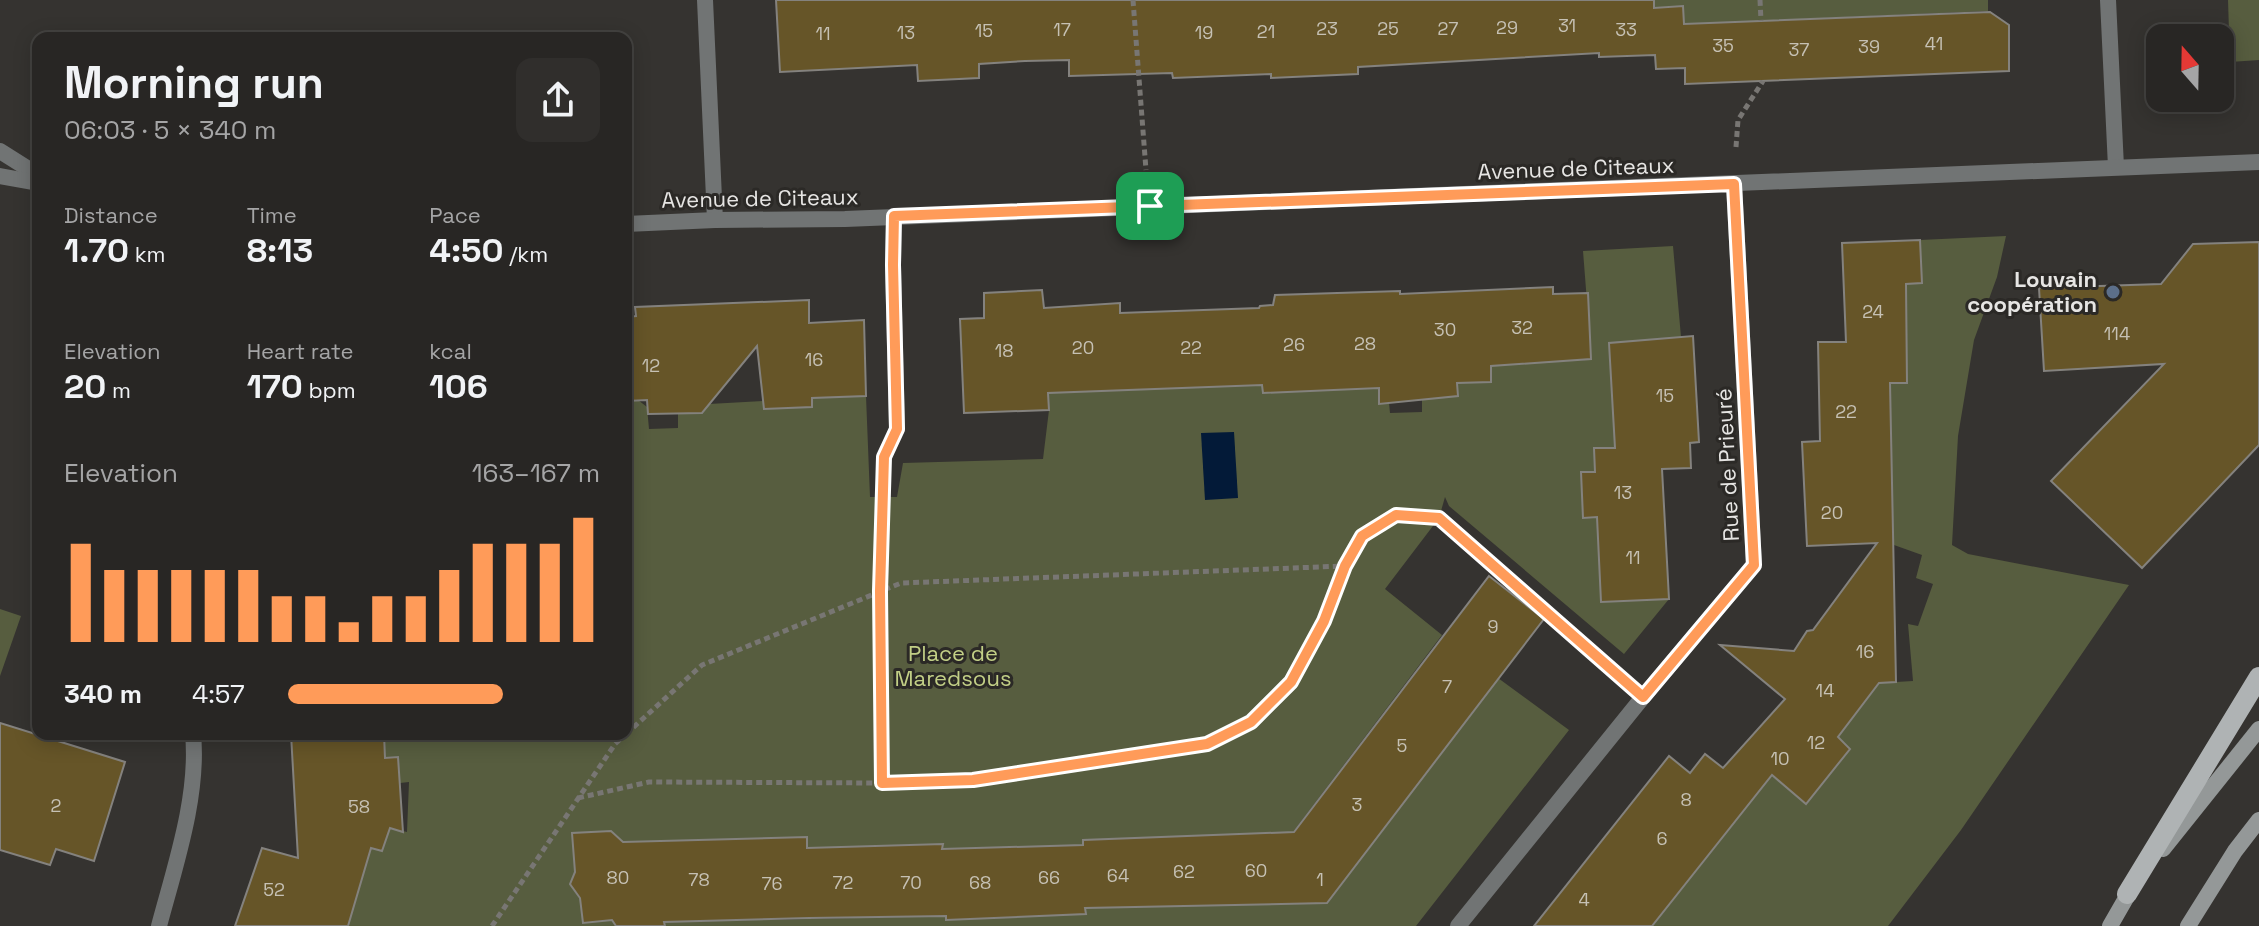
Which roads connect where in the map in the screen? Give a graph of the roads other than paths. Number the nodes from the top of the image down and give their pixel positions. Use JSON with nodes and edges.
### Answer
{"nodes":[{"id":1,"x":705,"y":0,"type":"edge"},
{"id":2,"x":2108,"y":0,"type":"edge"},
{"id":3,"x":0,"y":151,"type":"edge"},
{"id":4,"x":2259,"y":162,"type":"edge"},
{"id":5,"x":2116,"y":167,"type":"junction"},
{"id":6,"x":32,"y":171,"type":"edge"},
{"id":7,"x":0,"y":176,"type":"edge"},
{"id":8,"x":32,"y":182,"type":"edge"},
{"id":9,"x":1734,"y":184,"type":"junction"},
{"id":10,"x":894,"y":216,"type":"junction"},
{"id":11,"x":715,"y":220,"type":"junction"},
{"id":12,"x":632,"y":224,"type":"edge"},
{"id":13,"x":897,"y":429,"type":"road end"},
{"id":14,"x":2259,"y":677,"type":"edge"},
{"id":15,"x":2259,"y":729,"type":"edge"},
{"id":16,"x":194,"y":740,"type":"edge"},
{"id":17,"x":2259,"y":820,"type":"edge"},
{"id":18,"x":2127,"y":894,"type":"junction"},
{"id":19,"x":159,"y":926,"type":"edge"},
{"id":20,"x":1458,"y":926,"type":"edge"},
{"id":21,"x":2110,"y":926,"type":"edge"},
{"id":22,"x":2188,"y":926,"type":"edge"}],
"edges":[{"from":1,"to":11,"type":"street"},
{"from":2,"to":5,"type":"street"},
{"from":3,"to":6,"type":"street"},
{"from":4,"to":5,"type":"street","name":"Avenue de Citeaux"},
{"from":5,"to":9,"type":"street","name":"Avenue de Citeaux"},
{"from":7,"to":8,"type":"street"},
{"from":9,"to":10,"type":"street","name":"Avenue de Citeaux"},
{"from":9,"to":20,"type":"street","name":"Rue de Prieuré"},
{"from":10,"to":11,"type":"street","name":"Avenue de Citeaux"},
{"from":10,"to":13,"type":"street"},
{"from":11,"to":12,"type":"street","name":"Avenue de Citeaux"},
{"from":14,"to":18,"type":"main road"},
{"from":15,"to":18,"type":"main road"},
{"from":16,"to":19,"type":"street"},
{"from":17,"to":22,"type":"main road"},
{"from":18,"to":21,"type":"main road"}]}
